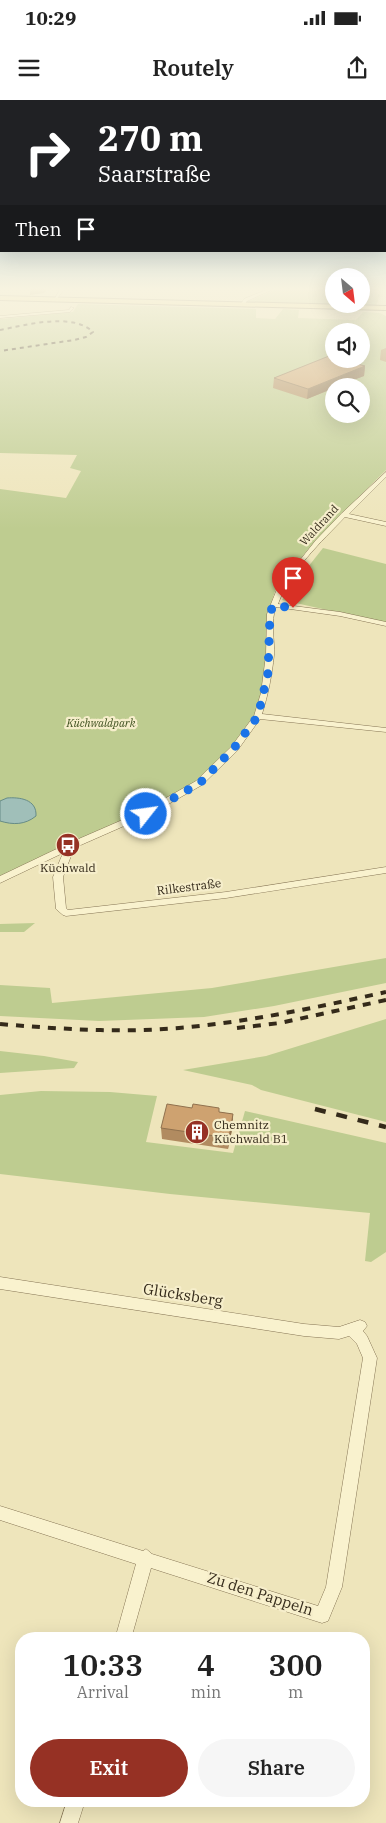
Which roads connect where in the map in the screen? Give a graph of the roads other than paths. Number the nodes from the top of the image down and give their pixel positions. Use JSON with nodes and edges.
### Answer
{"nodes":[{"id":1,"x":386,"y":474,"type":"edge"},
{"id":2,"x":343,"y":515,"type":"junction"},
{"id":3,"x":386,"y":524,"type":"edge"},
{"id":4,"x":273,"y":605,"type":"junction"},
{"id":5,"x":386,"y":624,"type":"edge"},
{"id":6,"x":258,"y":716,"type":"junction"},
{"id":7,"x":386,"y":730,"type":"edge"},
{"id":8,"x":70,"y":846,"type":"junction"},
{"id":9,"x":386,"y":870,"type":"edge"},
{"id":10,"x":0,"y":880,"type":"edge"},
{"id":11,"x":0,"y":1283,"type":"edge"},
{"id":12,"x":356,"y":1327,"type":"joint"},
{"id":13,"x":0,"y":1513,"type":"edge"},
{"id":14,"x":146,"y":1557,"type":"junction"},
{"id":15,"x":126,"y":1632,"type":"edge"},
{"id":16,"x":74,"y":1807,"type":"edge"},
{"id":17,"x":69,"y":1823,"type":"edge"}],
"edges":[{"from":1,"to":2,"type":"street","name":"Waldrand"},
{"from":2,"to":3,"type":"street"},
{"from":2,"to":4,"type":"street","name":"Waldrand"},
{"from":4,"to":5,"type":"street"},
{"from":4,"to":6,"type":"street","name":"Waldrand"},
{"from":6,"to":7,"type":"street"},
{"from":6,"to":8,"type":"street","name":"Waldrand"},
{"from":8,"to":9,"type":"street","name":"Rilkestraße"},
{"from":8,"to":10,"type":"street","name":"Waldrand"},
{"from":11,"to":12,"type":"street","name":"Glücksberg"},
{"from":12,"to":14,"type":"street","name":"Zu den Pappeln"},
{"from":13,"to":14,"type":"street","name":"Zu den Pappeln"},
{"from":14,"to":15,"type":"street"},
{"from":16,"to":17,"type":"street"}]}
